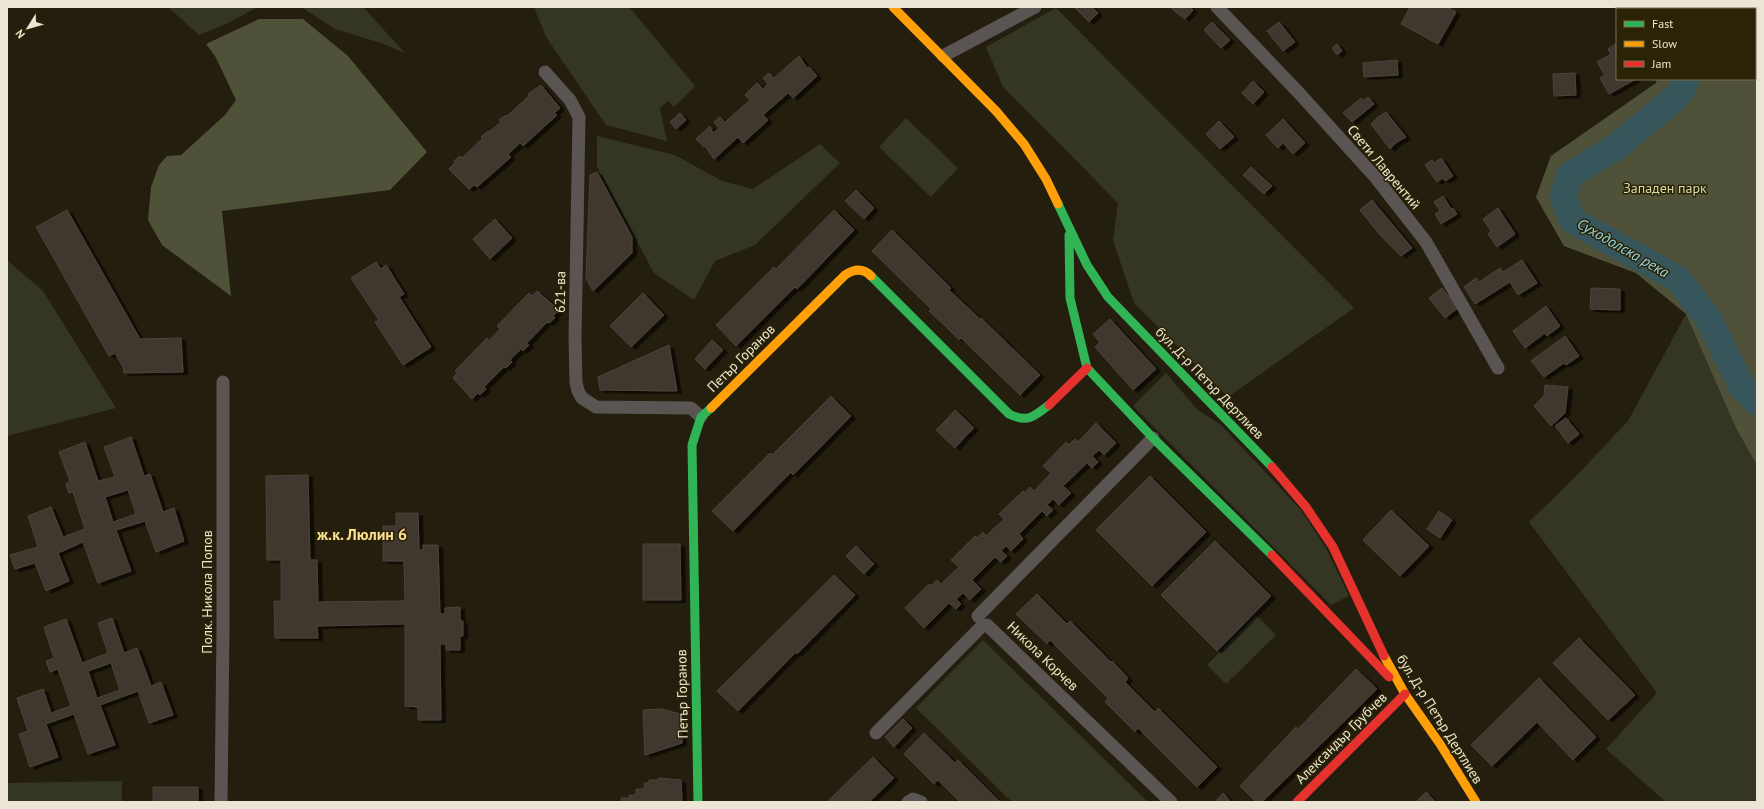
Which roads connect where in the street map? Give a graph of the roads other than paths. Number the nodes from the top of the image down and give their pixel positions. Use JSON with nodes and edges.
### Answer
{"nodes":[{"id":1,"x":893,"y":7,"type":"edge"},
{"id":2,"x":1035,"y":7,"type":"edge"},
{"id":3,"x":1217,"y":7,"type":"edge"},
{"id":4,"x":943,"y":56,"type":"junction"},
{"id":5,"x":545,"y":72,"type":"dead end"},
{"id":6,"x":1069,"y":230,"type":"junction"},
{"id":7,"x":1087,"y":368,"type":"junction"},
{"id":8,"x":1498,"y":368,"type":"dead end"},
{"id":9,"x":223,"y":382,"type":"dead end"},
{"id":10,"x":701,"y":417,"type":"junction"},
{"id":11,"x":1153,"y":438,"type":"junction"},
{"id":12,"x":978,"y":616,"type":"dead end"},
{"id":13,"x":1405,"y":694,"type":"junction"},
{"id":14,"x":876,"y":733,"type":"dead end"},
{"id":15,"x":221,"y":802,"type":"edge"},
{"id":16,"x":698,"y":802,"type":"edge"},
{"id":17,"x":908,"y":802,"type":"edge"},
{"id":18,"x":921,"y":802,"type":"edge"},
{"id":19,"x":1171,"y":802,"type":"edge"},
{"id":20,"x":1298,"y":802,"type":"edge"},
{"id":21,"x":1476,"y":802,"type":"edge"}],
"edges":[{"from":1,"to":4,"type":"street","name":"бул. Д-р Петър Дертлиев"},
{"from":2,"to":4,"type":"street"},
{"from":3,"to":8,"type":"street","name":"Свети Лаврентий"},
{"from":4,"to":6,"type":"street","name":"бул. Д-р Петър Дертлиев"},
{"from":5,"to":10,"type":"street","name":"621-ва"},
{"from":6,"to":7,"type":"street"},
{"from":6,"to":13,"type":"street","name":"бул. Д-р Петър Дертлиев"},
{"from":7,"to":10,"type":"street","name":"Петър Горанов"},
{"from":7,"to":11,"type":"street"},
{"from":9,"to":15,"type":"street","name":"Полк. Никола Попов"},
{"from":10,"to":16,"type":"street","name":"Петър Горанов"},
{"from":11,"to":12,"type":"street"},
{"from":11,"to":13,"type":"street"},
{"from":13,"to":20,"type":"street","name":"Александър Грубчев"},
{"from":13,"to":21,"type":"street","name":"бул. Д-р Петър Дертлиев"},
{"from":14,"to":19,"type":"street","name":"Никола Корчев"},
{"from":17,"to":18,"type":"street"}]}
